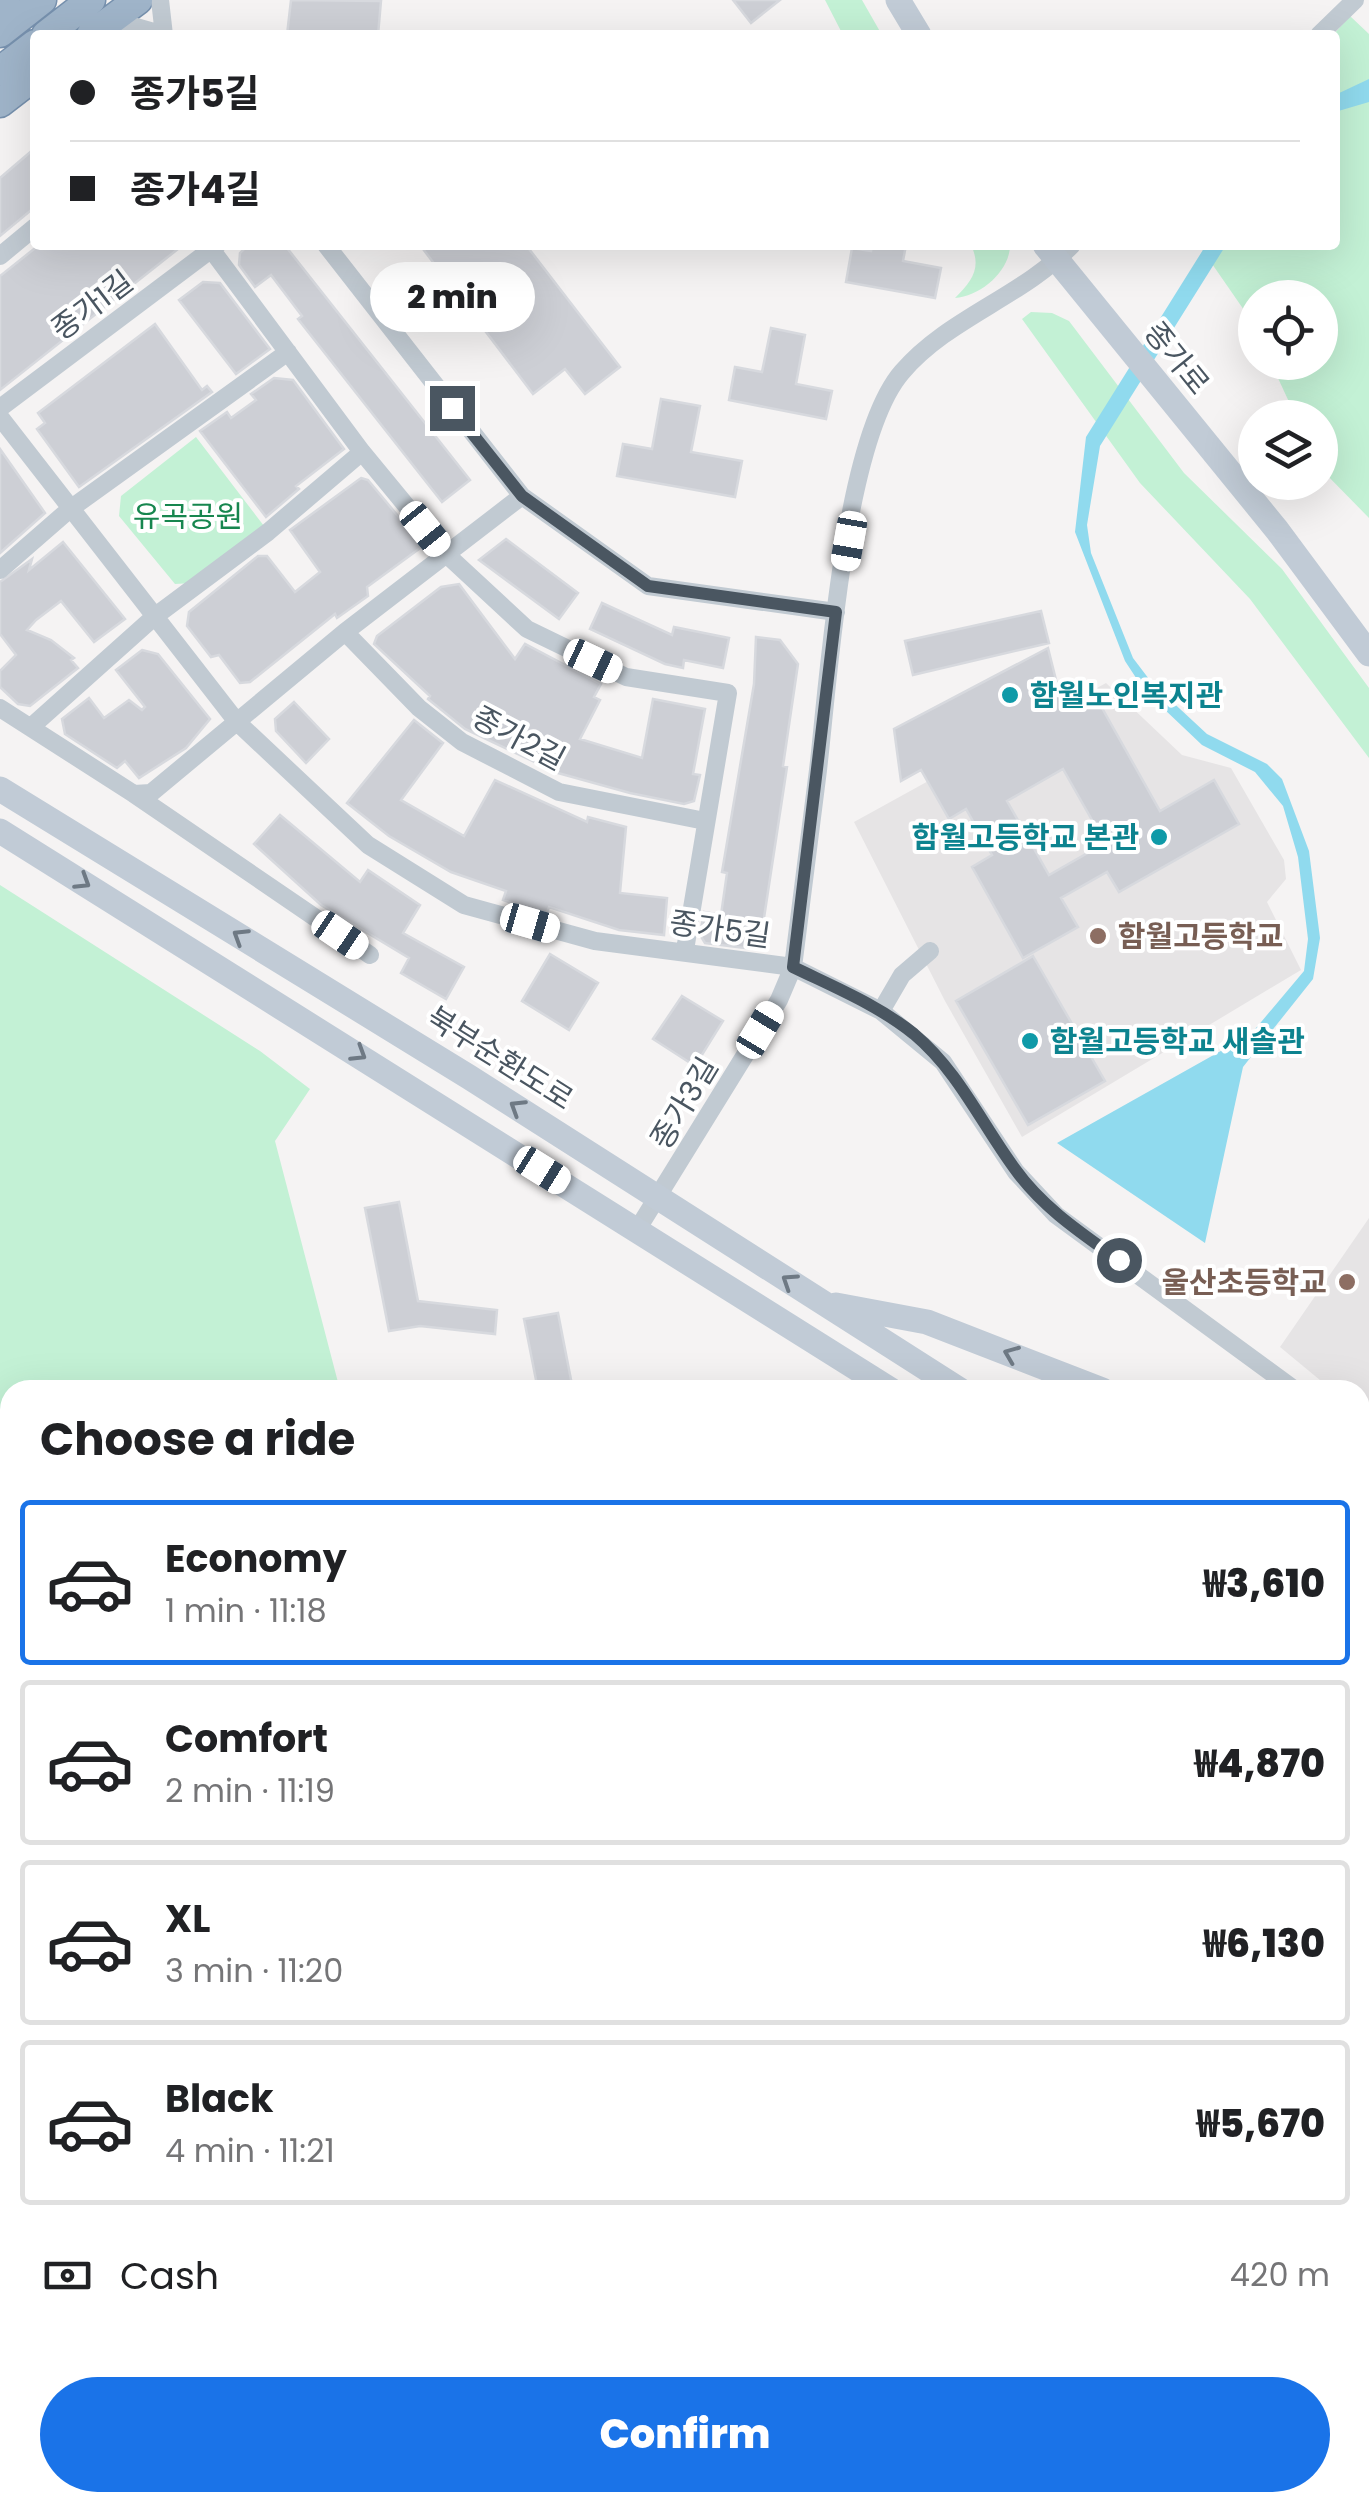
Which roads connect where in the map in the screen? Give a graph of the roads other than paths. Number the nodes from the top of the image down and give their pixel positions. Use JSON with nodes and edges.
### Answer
{"nodes":[{"id":1,"x":18,"y":0,"type":"edge"},
{"id":2,"x":42,"y":0,"type":"edge"},
{"id":3,"x":138,"y":0,"type":"edge"},
{"id":4,"x":160,"y":0,"type":"edge"},
{"id":5,"x":898,"y":0,"type":"edge"},
{"id":6,"x":1355,"y":0,"type":"edge"},
{"id":7,"x":0,"y":15,"type":"edge"},
{"id":8,"x":89,"y":19,"type":"edge"},
{"id":9,"x":59,"y":30,"type":"edge"},
{"id":10,"x":148,"y":30,"type":"edge"},
{"id":11,"x":163,"y":30,"type":"edge"},
{"id":12,"x":915,"y":30,"type":"edge"},
{"id":13,"x":1324,"y":30,"type":"edge"},
{"id":14,"x":0,"y":33,"type":"edge"},
{"id":15,"x":23,"y":75,"type":"edge"},
{"id":16,"x":0,"y":103,"type":"edge"},
{"id":17,"x":30,"y":232,"type":"edge"},
{"id":18,"x":207,"y":250,"type":"edge"},
{"id":19,"x":215,"y":250,"type":"edge"},
{"id":20,"x":330,"y":250,"type":"edge"},
{"id":21,"x":1058,"y":251,"type":"edge"},
{"id":22,"x":0,"y":256,"type":"edge"},
{"id":23,"x":288,"y":352,"type":"junction"},
{"id":24,"x":0,"y":408,"type":"edge"},
{"id":25,"x":0,"y":417,"type":"edge"},
{"id":26,"x":362,"y":452,"type":"junction"},
{"id":27,"x":522,"y":496,"type":"junction"},
{"id":28,"x":70,"y":509,"type":"junction"},
{"id":29,"x":446,"y":554,"type":"junction"},
{"id":30,"x":0,"y":570,"type":"edge"},
{"id":31,"x":836,"y":612,"type":"junction"},
{"id":32,"x":154,"y":617,"type":"junction"},
{"id":33,"x":345,"y":632,"type":"junction"},
{"id":34,"x":1369,"y":654,"type":"edge"},
{"id":35,"x":0,"y":708,"type":"edge"},
{"id":36,"x":236,"y":722,"type":"junction"},
{"id":37,"x":31,"y":727,"type":"junction"},
{"id":38,"x":0,"y":789,"type":"edge"},
{"id":39,"x":134,"y":794,"type":"junction"},
{"id":40,"x":705,"y":822,"type":"junction"},
{"id":41,"x":0,"y":831,"type":"edge"},
{"id":42,"x":685,"y":950,"type":"junction"},
{"id":43,"x":930,"y":951,"type":"dead end"},
{"id":44,"x":370,"y":955,"type":"dead end"},
{"id":45,"x":793,"y":967,"type":"junction"},
{"id":46,"x":881,"y":1011,"type":"junction"},
{"id":47,"x":658,"y":1197,"type":"junction"},
{"id":48,"x":637,"y":1230,"type":"junction"},
{"id":49,"x":822,"y":1302,"type":"junction"},
{"id":50,"x":826,"y":1349,"type":"junction"},
{"id":51,"x":854,"y":1380,"type":"edge"},
{"id":52,"x":875,"y":1380,"type":"edge"},
{"id":53,"x":944,"y":1380,"type":"edge"},
{"id":54,"x":1076,"y":1380,"type":"edge"},
{"id":55,"x":1282,"y":1380,"type":"edge"}],
"edges":[{"from":1,"to":7,"type":"highway"},
{"from":2,"to":14,"type":"highway"},
{"from":3,"to":8,"type":"highway"},
{"from":4,"to":11,"type":"street"},
{"from":5,"to":12,"type":"main road"},
{"from":6,"to":13,"type":"street"},
{"from":8,"to":9,"type":"highway"},
{"from":8,"to":10,"type":"street"},
{"from":15,"to":16,"type":"highway"},
{"from":17,"to":22,"type":"street"},
{"from":18,"to":24,"type":"street","name":"종가1길"},
{"from":19,"to":23,"type":"street"},
{"from":20,"to":27,"type":"street"},
{"from":21,"to":31,"type":"street","name":"종가3길"},
{"from":21,"to":34,"type":"main road","name":"종가로"},
{"from":23,"to":26,"type":"street"},
{"from":23,"to":28,"type":"street"},
{"from":25,"to":28,"type":"street","name":"종가5길"},
{"from":26,"to":29,"type":"street"},
{"from":26,"to":32,"type":"street"},
{"from":27,"to":29,"type":"street"},
{"from":27,"to":31,"type":"street"},
{"from":28,"to":30,"type":"street"},
{"from":28,"to":32,"type":"street","name":"종가5길"},
{"from":29,"to":33,"type":"street"},
{"from":29,"to":40,"type":"street"},
{"from":31,"to":45,"type":"street","name":"종가3길"},
{"from":32,"to":36,"type":"street","name":"종가5길"},
{"from":32,"to":37,"type":"street"},
{"from":33,"to":36,"type":"street"},
{"from":33,"to":40,"type":"street","name":"종가2길"},
{"from":35,"to":37,"type":"street"},
{"from":36,"to":39,"type":"street"},
{"from":36,"to":42,"type":"street","name":"종가5길"},
{"from":37,"to":39,"type":"street"},
{"from":47,"to":38,"type":"main road","name":"북부순환도로","one_way":true},
{"from":39,"to":44,"type":"street"},
{"from":40,"to":42,"type":"street"},
{"from":41,"to":48,"type":"main road","one_way":true},
{"from":42,"to":45,"type":"street","name":"종가5길"},
{"from":43,"to":46,"type":"street"},
{"from":45,"to":46,"type":"street","name":"종가5길"},
{"from":45,"to":47,"type":"street","name":"종가3길"},
{"from":46,"to":55,"type":"street","name":"종가5길"},
{"from":47,"to":48,"type":"street","name":"종가3길"},
{"from":49,"to":47,"type":"main road","name":"북부순환도로","one_way":true},
{"from":48,"to":50,"type":"main road"},
{"from":49,"to":53,"type":"main road","name":"북부순환도로"},
{"from":54,"to":49,"type":"main road","one_way":true},
{"from":50,"to":51,"type":"main road"},
{"from":50,"to":52,"type":"main road"}]}
